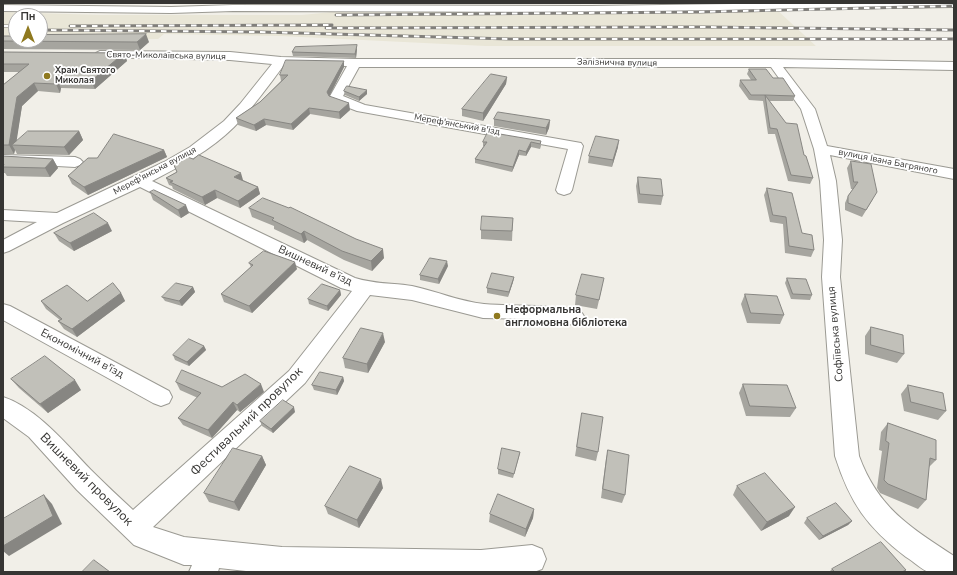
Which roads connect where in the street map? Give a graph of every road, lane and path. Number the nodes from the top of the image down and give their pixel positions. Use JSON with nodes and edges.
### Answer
{"nodes":[{"id":1,"x":879,"y":4,"type":"edge"},
{"id":2,"x":954,"y":4,"type":"edge"},
{"id":3,"x":235,"y":5,"type":"edge"},
{"id":4,"x":323,"y":5,"type":"edge"},
{"id":5,"x":591,"y":6,"type":"edge"},
{"id":6,"x":3,"y":8,"type":"edge"},
{"id":7,"x":89,"y":55,"type":"edge"},
{"id":8,"x":281,"y":60,"type":"junction"},
{"id":9,"x":355,"y":63,"type":"junction"},
{"id":10,"x":774,"y":63,"type":"junction"},
{"id":11,"x":954,"y":66,"type":"edge"},
{"id":12,"x":821,"y":149,"type":"junction"},
{"id":13,"x":3,"y":159,"type":"edge"},
{"id":14,"x":75,"y":162,"type":"dead end"},
{"id":15,"x":954,"y":174,"type":"edge"},
{"id":16,"x":140,"y":181,"type":"junction"},
{"id":17,"x":564,"y":190,"type":"dead end"},
{"id":18,"x":3,"y":215,"type":"edge"},
{"id":19,"x":58,"y":218,"type":"junction"},
{"id":20,"x":3,"y":247,"type":"edge"},
{"id":21,"x":365,"y":288,"type":"junction"},
{"id":22,"x":3,"y":311,"type":"edge"},
{"id":23,"x":575,"y":318,"type":"dead end"},
{"id":24,"x":161,"y":397,"type":"dead end"},
{"id":25,"x":3,"y":406,"type":"edge"},
{"id":26,"x":134,"y":528,"type":"junction"},
{"id":27,"x":532,"y":560,"type":"dead end"},
{"id":28,"x":208,"y":563,"type":"edge"},
{"id":29,"x":953,"y":572,"type":"edge"}],
"edges":[{"from":1,"to":2,"type":"street"},
{"from":1,"to":5,"type":"street"},
{"from":3,"to":4,"type":"street"},
{"from":3,"to":6,"type":"street"},
{"from":4,"to":5,"type":"street"},
{"from":7,"to":8,"type":"street","name":"Свято-Миколаївська вулиця"},
{"from":8,"to":9,"type":"street","name":"Залізнична вулиця"},
{"from":8,"to":16,"type":"street","name":"Мереф'янська вулиця"},
{"from":9,"to":10,"type":"street","name":"Залізнична вулиця"},
{"from":9,"to":17,"type":"street","name":"Мереф'янський в'їзд"},
{"from":10,"to":11,"type":"street","name":"Залізнична вулиця"},
{"from":10,"to":12,"type":"street","name":"Софіївська вулиця"},
{"from":12,"to":15,"type":"street","name":"вулиця Івана Багряного"},
{"from":12,"to":29,"type":"street","name":"Софіївська вулиця"},
{"from":13,"to":14,"type":"street"},
{"from":16,"to":19,"type":"street","name":"Мереф'янська вулиця"},
{"from":16,"to":21,"type":"street","name":"Вишневий в’їзд"},
{"from":18,"to":19,"type":"street"},
{"from":19,"to":20,"type":"street","name":"Мереф'янська вулиця"},
{"from":21,"to":23,"type":"street","name":"Вишневий в’їзд"},
{"from":21,"to":26,"type":"street","name":"Фестивальний провулок"},
{"from":22,"to":24,"type":"street","name":"Економічний в'їзд"},
{"from":25,"to":26,"type":"street","name":"Вишневий провулок"},
{"from":26,"to":28,"type":"street","name":"Вишневий провулок"},
{"from":27,"to":28,"type":"street","name":"Вишневий провулок"}]}
